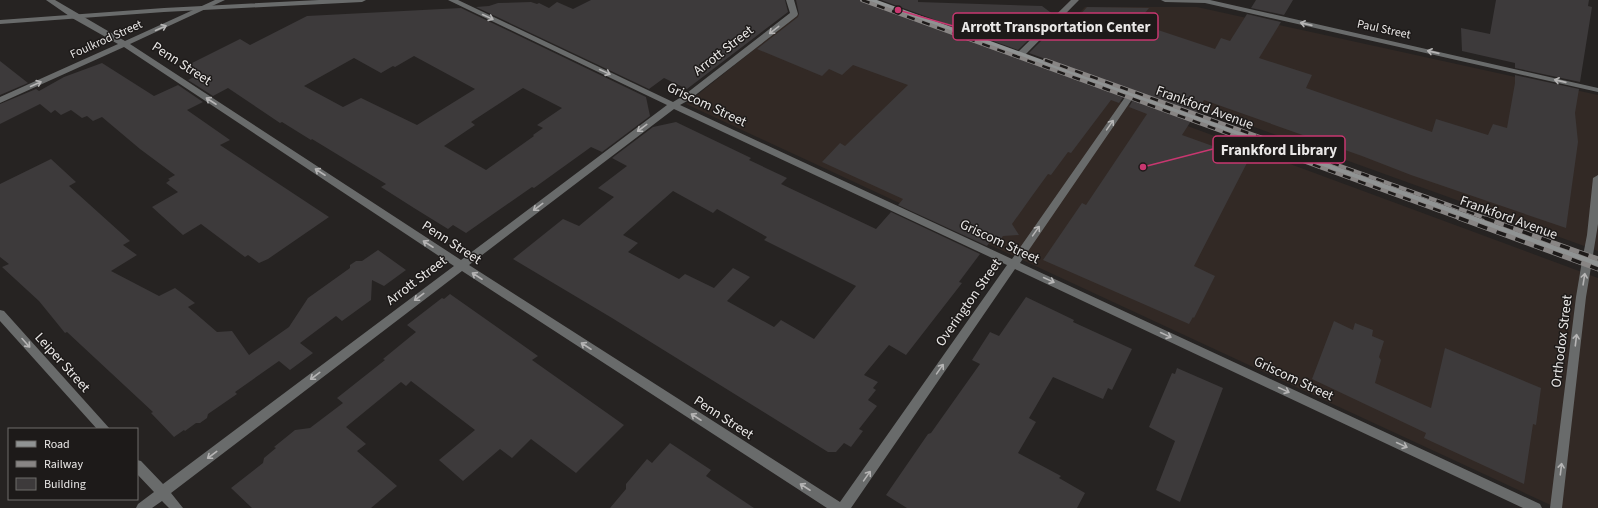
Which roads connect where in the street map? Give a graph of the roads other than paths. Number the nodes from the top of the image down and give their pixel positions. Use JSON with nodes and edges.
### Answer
{"nodes":[{"id":1,"x":50,"y":0,"type":"edge"},
{"id":2,"x":221,"y":0,"type":"edge"},
{"id":3,"x":362,"y":0,"type":"edge"},
{"id":4,"x":452,"y":0,"type":"edge"},
{"id":5,"x":790,"y":0,"type":"edge"},
{"id":6,"x":870,"y":0,"type":"edge"},
{"id":7,"x":1075,"y":0,"type":"edge"},
{"id":8,"x":1165,"y":0,"type":"edge"},
{"id":9,"x":202,"y":9,"type":"junction"},
{"id":10,"x":75,"y":16,"type":"junction"},
{"id":11,"x":0,"y":22,"type":"edge"},
{"id":12,"x":125,"y":44,"type":"junction"},
{"id":13,"x":1020,"y":55,"type":"junction"},
{"id":14,"x":1598,"y":90,"type":"edge"},
{"id":15,"x":1131,"y":95,"type":"junction"},
{"id":16,"x":0,"y":100,"type":"edge"},
{"id":17,"x":673,"y":105,"type":"junction"},
{"id":18,"x":1598,"y":178,"type":"edge"},
{"id":19,"x":1587,"y":260,"type":"junction"},
{"id":20,"x":1013,"y":263,"type":"junction"},
{"id":21,"x":461,"y":265,"type":"junction"},
{"id":22,"x":1598,"y":265,"type":"edge"},
{"id":23,"x":0,"y":314,"type":"edge"},
{"id":24,"x":103,"y":428,"type":"edge"},
{"id":25,"x":138,"y":466,"type":"edge"},
{"id":26,"x":163,"y":493,"type":"junction"},
{"id":27,"x":142,"y":508,"type":"edge"},
{"id":28,"x":177,"y":508,"type":"edge"},
{"id":29,"x":838,"y":508,"type":"edge"},
{"id":30,"x":844,"y":508,"type":"edge"},
{"id":31,"x":1536,"y":508,"type":"edge"},
{"id":32,"x":1556,"y":508,"type":"edge"}],
"edges":[{"from":1,"to":10,"type":"street","name":"Penn Street"},
{"from":2,"to":9,"type":"street","name":"Foulkrod Street"},
{"from":3,"to":9,"type":"street"},
{"from":4,"to":17,"type":"street","name":"Griscom Street","one_way":true},
{"from":5,"to":17,"type":"street","name":"Arrott Street","one_way":true},
{"from":6,"to":13,"type":"main road","name":"Frankford Avenue"},
{"from":7,"to":13,"type":"street"},
{"from":14,"to":8,"type":"street","name":"Paul Street","one_way":true},
{"from":9,"to":10,"type":"street"},
{"from":12,"to":9,"type":"street","name":"Foulkrod Street","one_way":true},
{"from":10,"to":11,"type":"street"},
{"from":10,"to":12,"type":"street","name":"Penn Street"},
{"from":16,"to":12,"type":"street","name":"Foulkrod Street","one_way":true},
{"from":21,"to":12,"type":"street","name":"Penn Street","one_way":true},
{"from":13,"to":15,"type":"main road","name":"Frankford Avenue"},
{"from":15,"to":19,"type":"main road","name":"Frankford Avenue"},
{"from":20,"to":15,"type":"street","name":"Overington Street","one_way":true},
{"from":17,"to":20,"type":"street","name":"Griscom Street"},
{"from":17,"to":21,"type":"street","name":"Arrott Street","one_way":true},
{"from":18,"to":19,"type":"street","name":"Orthodox Street"},
{"from":19,"to":22,"type":"main road","name":"Frankford Avenue"},
{"from":32,"to":19,"type":"street","name":"Orthodox Street","one_way":true},
{"from":30,"to":20,"type":"street","name":"Overington Street","one_way":true},
{"from":20,"to":31,"type":"street","name":"Griscom Street","one_way":true},
{"from":21,"to":26,"type":"street","name":"Arrott Street","one_way":true},
{"from":29,"to":21,"type":"street","name":"Penn Street","one_way":true},
{"from":23,"to":24,"type":"street","name":"Leiper Street","one_way":true},
{"from":25,"to":26,"type":"street"},
{"from":26,"to":27,"type":"street","name":"Arrott Street"},
{"from":26,"to":28,"type":"street"}]}
